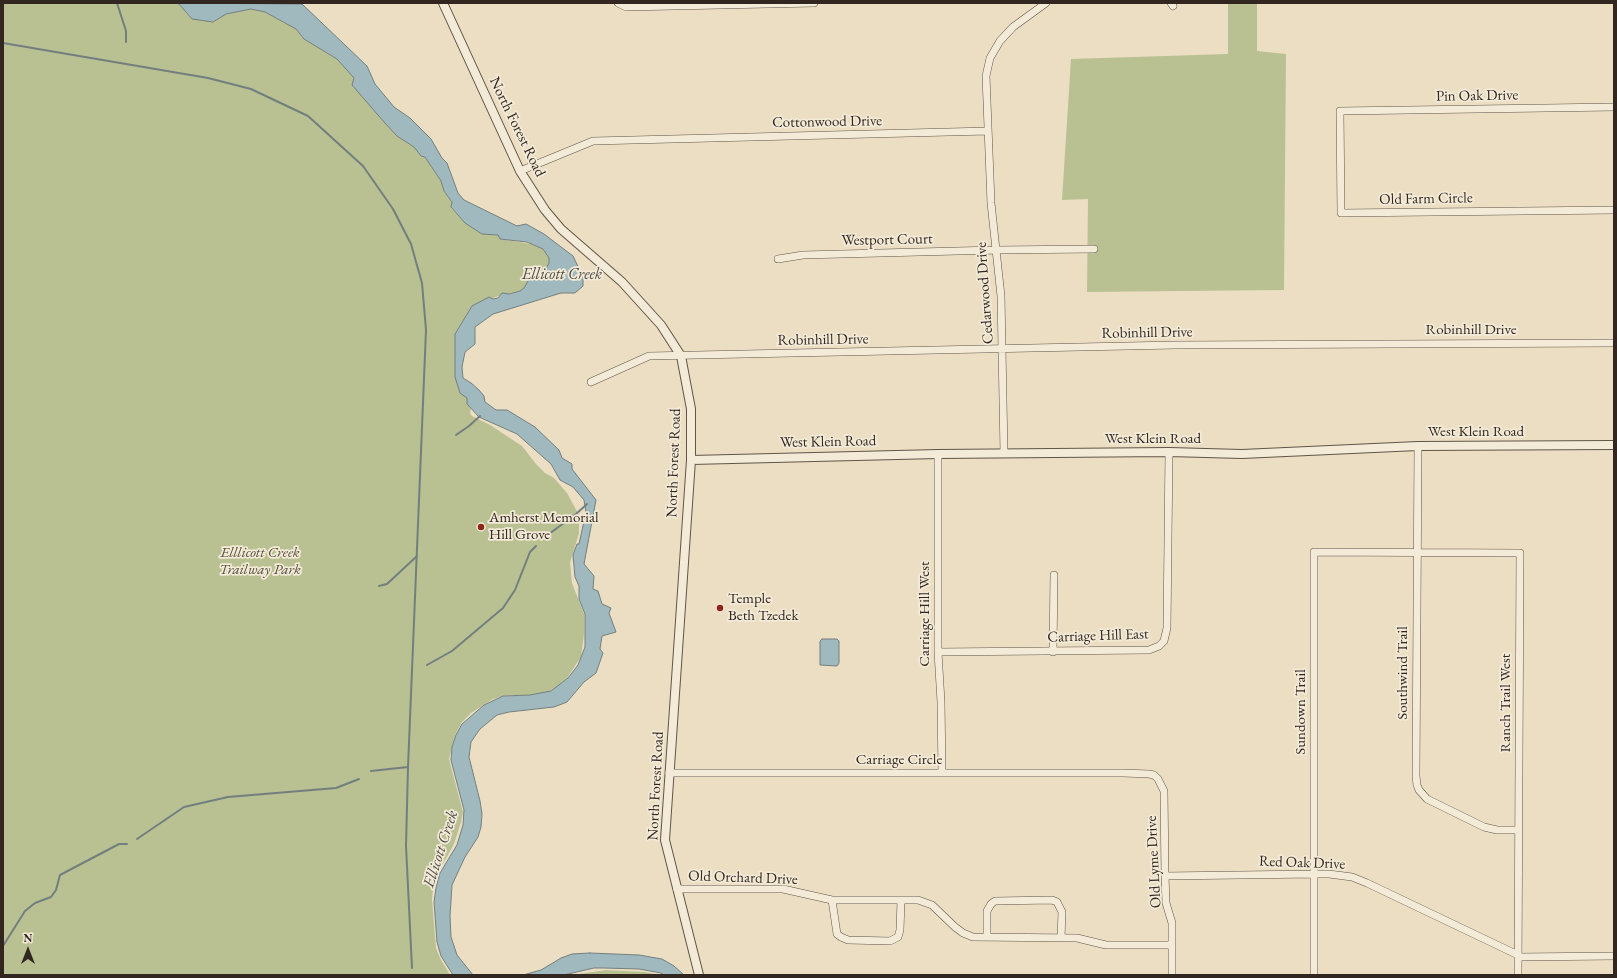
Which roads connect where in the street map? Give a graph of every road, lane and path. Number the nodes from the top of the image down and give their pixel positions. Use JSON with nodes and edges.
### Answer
{"nodes":[{"id":1,"x":443,"y":3,"type":"edge"},
{"id":2,"x":618,"y":3,"type":"edge"},
{"id":3,"x":814,"y":3,"type":"edge"},
{"id":4,"x":1046,"y":3,"type":"edge"},
{"id":5,"x":1614,"y":107,"type":"edge"},
{"id":6,"x":1340,"y":111,"type":"joint"},
{"id":7,"x":988,"y":131,"type":"junction"},
{"id":8,"x":520,"y":171,"type":"junction"},
{"id":9,"x":1614,"y":210,"type":"edge"},
{"id":10,"x":1094,"y":249,"type":"dead end"},
{"id":11,"x":996,"y":250,"type":"junction"},
{"id":12,"x":778,"y":258,"type":"dead end"},
{"id":13,"x":1614,"y":343,"type":"edge"},
{"id":14,"x":1002,"y":349,"type":"junction"},
{"id":15,"x":681,"y":356,"type":"junction"},
{"id":16,"x":591,"y":382,"type":"dead end"},
{"id":17,"x":1614,"y":445,"type":"edge"},
{"id":18,"x":1418,"y":446,"type":"junction"},
{"id":19,"x":1169,"y":452,"type":"junction"},
{"id":20,"x":1004,"y":453,"type":"junction"},
{"id":21,"x":938,"y":454,"type":"junction"},
{"id":22,"x":691,"y":460,"type":"junction"},
{"id":23,"x":1417,"y":552,"type":"junction"},
{"id":24,"x":1054,"y":575,"type":"dead end"},
{"id":25,"x":938,"y":652,"type":"junction"},
{"id":26,"x":1053,"y":652,"type":"junction"},
{"id":27,"x":669,"y":773,"type":"junction"},
{"id":28,"x":942,"y":773,"type":"junction"},
{"id":29,"x":1129,"y":773,"type":"joint"},
{"id":30,"x":1518,"y":830,"type":"junction"},
{"id":31,"x":1314,"y":874,"type":"junction"},
{"id":32,"x":1165,"y":876,"type":"junction"},
{"id":33,"x":677,"y":889,"type":"junction"},
{"id":34,"x":832,"y":900,"type":"junction"},
{"id":35,"x":901,"y":900,"type":"junction"},
{"id":36,"x":987,"y":937,"type":"junction"},
{"id":37,"x":1061,"y":938,"type":"junction"},
{"id":38,"x":1172,"y":945,"type":"junction"},
{"id":39,"x":1518,"y":956,"type":"junction"},
{"id":40,"x":1614,"y":956,"type":"edge"},
{"id":41,"x":699,"y":975,"type":"edge"},
{"id":42,"x":1172,"y":975,"type":"edge"},
{"id":43,"x":1314,"y":975,"type":"edge"},
{"id":44,"x":1518,"y":975,"type":"edge"}],
"edges":[{"from":1,"to":8,"type":"street","name":"North Forest Road"},
{"from":2,"to":3,"type":"street"},
{"from":4,"to":7,"type":"street"},
{"from":5,"to":6,"type":"street","name":"Pin Oak Drive"},
{"from":6,"to":9,"type":"street","name":"Old Farm Circle"},
{"from":7,"to":8,"type":"street","name":"Cottonwood Drive"},
{"from":7,"to":11,"type":"street","name":"Cedarwood Drive"},
{"from":8,"to":15,"type":"street","name":"North Forest Road"},
{"from":10,"to":11,"type":"street","name":"Westport Court"},
{"from":11,"to":12,"type":"street","name":"Westport Court"},
{"from":11,"to":14,"type":"street","name":"Cedarwood Drive"},
{"from":13,"to":14,"type":"street","name":"Robinhill Drive"},
{"from":14,"to":15,"type":"street","name":"Robinhill Drive"},
{"from":14,"to":20,"type":"street","name":"Cedarwood Drive"},
{"from":15,"to":16,"type":"street","name":"Robinhill Drive"},
{"from":15,"to":22,"type":"street","name":"North Forest Road"},
{"from":17,"to":18,"type":"street","name":"West Klein Road"},
{"from":18,"to":19,"type":"street","name":"West Klein Road"},
{"from":18,"to":23,"type":"street","name":"Southwind Trail"},
{"from":19,"to":20,"type":"street","name":"West Klein Road"},
{"from":19,"to":26,"type":"street","name":"Carriage Hill East"},
{"from":20,"to":21,"type":"street","name":"West Klein Road"},
{"from":21,"to":22,"type":"street","name":"West Klein Road"},
{"from":21,"to":25,"type":"street","name":"Carriage Hill West"},
{"from":22,"to":27,"type":"street","name":"North Forest Road"},
{"from":23,"to":30,"type":"street","name":"Southwind Trail"},
{"from":23,"to":30,"type":"street","name":"Ranch Trail West"},
{"from":23,"to":31,"type":"street","name":"Sundown Trail"},
{"from":24,"to":26,"type":"street"},
{"from":25,"to":26,"type":"street","name":"Carriage Hill East"},
{"from":25,"to":28,"type":"street","name":"Carriage Hill West"},
{"from":27,"to":28,"type":"street","name":"Carriage Circle"},
{"from":27,"to":33,"type":"street","name":"North Forest Road"},
{"from":28,"to":29,"type":"street","name":"Carriage Circle"},
{"from":29,"to":32,"type":"street","name":"Old Lyme Drive"},
{"from":30,"to":39,"type":"street","name":"Ranch Trail West"},
{"from":31,"to":32,"type":"street","name":"Red Oak Drive"},
{"from":31,"to":39,"type":"street","name":"Red Oak Drive"},
{"from":31,"to":43,"type":"street","name":"Sundown Trail"},
{"from":32,"to":38,"type":"street","name":"Old Lyme Drive"},
{"from":33,"to":34,"type":"street","name":"Old Orchard Drive"},
{"from":33,"to":41,"type":"street","name":"North Forest Road"},
{"from":34,"to":35,"type":"street","name":"Old Orchard Drive"},
{"from":34,"to":35,"type":"street"},
{"from":35,"to":36,"type":"street","name":"Old Orchard Drive"},
{"from":36,"to":37,"type":"street","name":"Old Orchard Drive"},
{"from":36,"to":37,"type":"street"},
{"from":37,"to":38,"type":"street","name":"Old Orchard Drive"},
{"from":38,"to":42,"type":"street","name":"Old Lyme Drive"},
{"from":39,"to":40,"type":"street","name":"Red Oak Drive"},
{"from":39,"to":44,"type":"street","name":"Ranch Trail West"}]}
